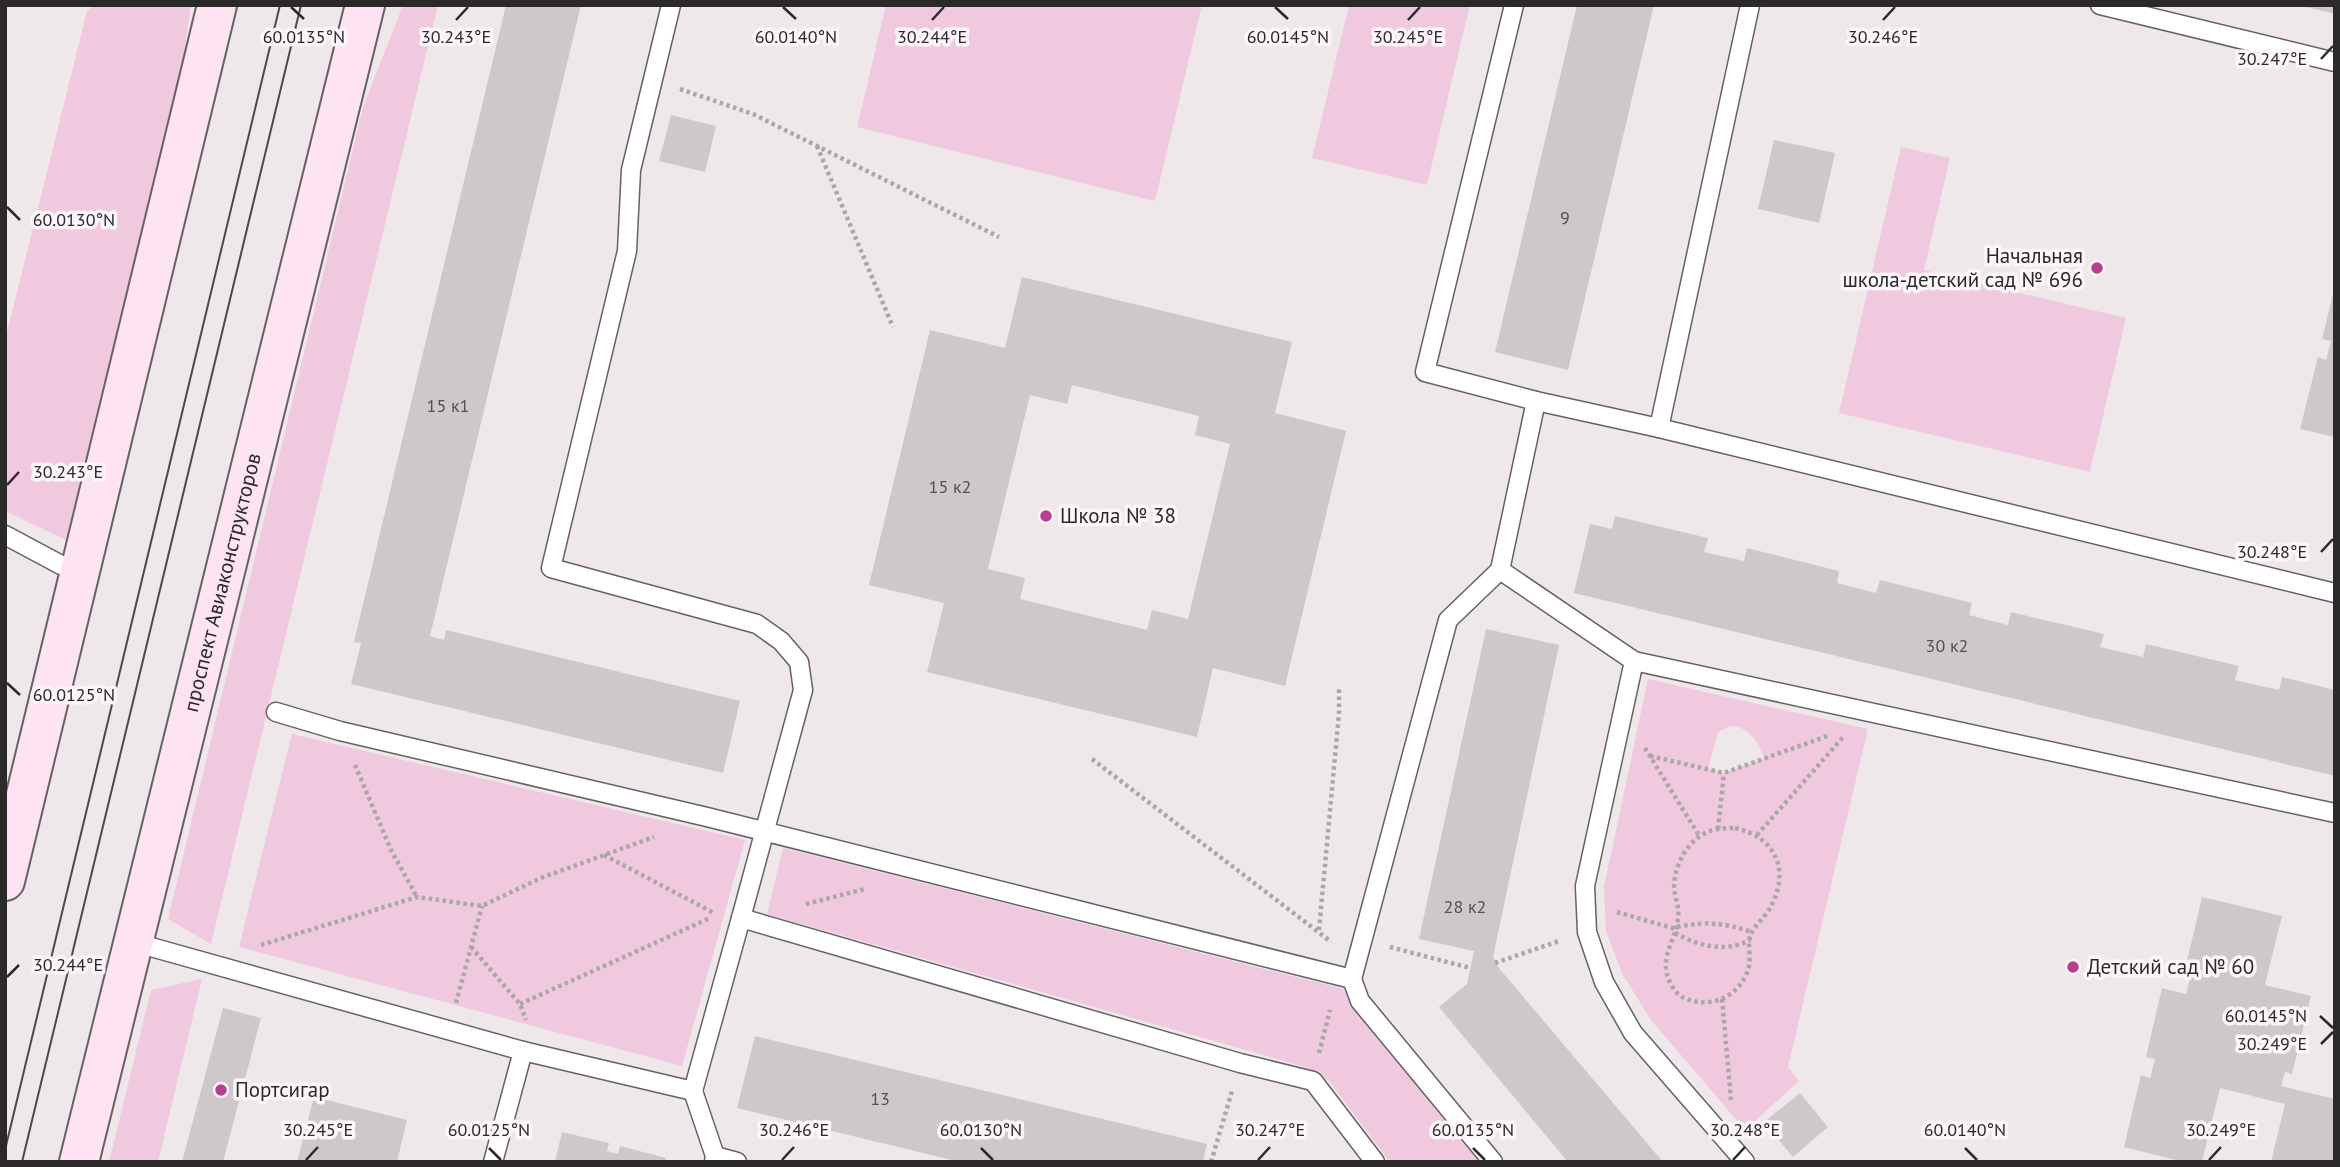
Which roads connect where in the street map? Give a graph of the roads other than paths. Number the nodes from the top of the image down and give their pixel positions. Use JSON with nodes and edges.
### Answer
{"nodes":[{"id":1,"x":217,"y":5,"type":"edge"},
{"id":2,"x":365,"y":5,"type":"edge"},
{"id":3,"x":671,"y":5,"type":"edge"},
{"id":4,"x":1514,"y":5,"type":"edge"},
{"id":5,"x":1750,"y":5,"type":"edge"},
{"id":6,"x":2100,"y":5,"type":"edge"},
{"id":7,"x":2335,"y":62,"type":"edge"},
{"id":8,"x":1536,"y":401,"type":"junction"},
{"id":9,"x":1659,"y":428,"type":"junction"},
{"id":10,"x":5,"y":535,"type":"edge"},
{"id":11,"x":1500,"y":570,"type":"junction"},
{"id":12,"x":81,"y":571,"type":"junction"},
{"id":13,"x":2335,"y":593,"type":"edge"},
{"id":14,"x":1634,"y":661,"type":"junction"},
{"id":15,"x":276,"y":712,"type":"dead end"},
{"id":16,"x":2335,"y":813,"type":"edge"},
{"id":17,"x":765,"y":832,"type":"junction"},
{"id":18,"x":5,"y":881,"type":"edge"},
{"id":19,"x":741,"y":918,"type":"junction"},
{"id":20,"x":133,"y":942,"type":"junction"},
{"id":21,"x":1345,"y":977,"type":"junction"},
{"id":22,"x":523,"y":1051,"type":"junction"},
{"id":23,"x":693,"y":1091,"type":"junction"},
{"id":24,"x":714,"y":1159,"type":"edge"},
{"id":25,"x":79,"y":1162,"type":"edge"},
{"id":26,"x":493,"y":1162,"type":"edge"},
{"id":27,"x":737,"y":1162,"type":"edge"},
{"id":28,"x":1375,"y":1162,"type":"edge"},
{"id":29,"x":1493,"y":1162,"type":"edge"},
{"id":30,"x":1745,"y":1162,"type":"edge"}],
"edges":[{"from":1,"to":12,"type":"street"},
{"from":2,"to":20,"type":"street","name":"проспект Авиаконструкторов"},
{"from":3,"to":17,"type":"lane"},
{"from":4,"to":8,"type":"lane"},
{"from":5,"to":9,"type":"lane"},
{"from":6,"to":7,"type":"lane"},
{"from":8,"to":9,"type":"lane"},
{"from":8,"to":11,"type":"lane"},
{"from":9,"to":13,"type":"lane"},
{"from":10,"to":12,"type":"lane"},
{"from":11,"to":14,"type":"lane"},
{"from":11,"to":21,"type":"lane"},
{"from":12,"to":18,"type":"street"},
{"from":14,"to":16,"type":"lane"},
{"from":14,"to":30,"type":"lane"},
{"from":15,"to":17,"type":"lane"},
{"from":17,"to":19,"type":"lane"},
{"from":17,"to":21,"type":"lane"},
{"from":19,"to":23,"type":"lane"},
{"from":19,"to":28,"type":"lane"},
{"from":20,"to":22,"type":"lane"},
{"from":20,"to":25,"type":"street","name":"проспект Авиаконструкторов"},
{"from":21,"to":29,"type":"lane"},
{"from":22,"to":23,"type":"lane"},
{"from":22,"to":26,"type":"lane"},
{"from":23,"to":24,"type":"lane"},
{"from":24,"to":27,"type":"lane"}]}
